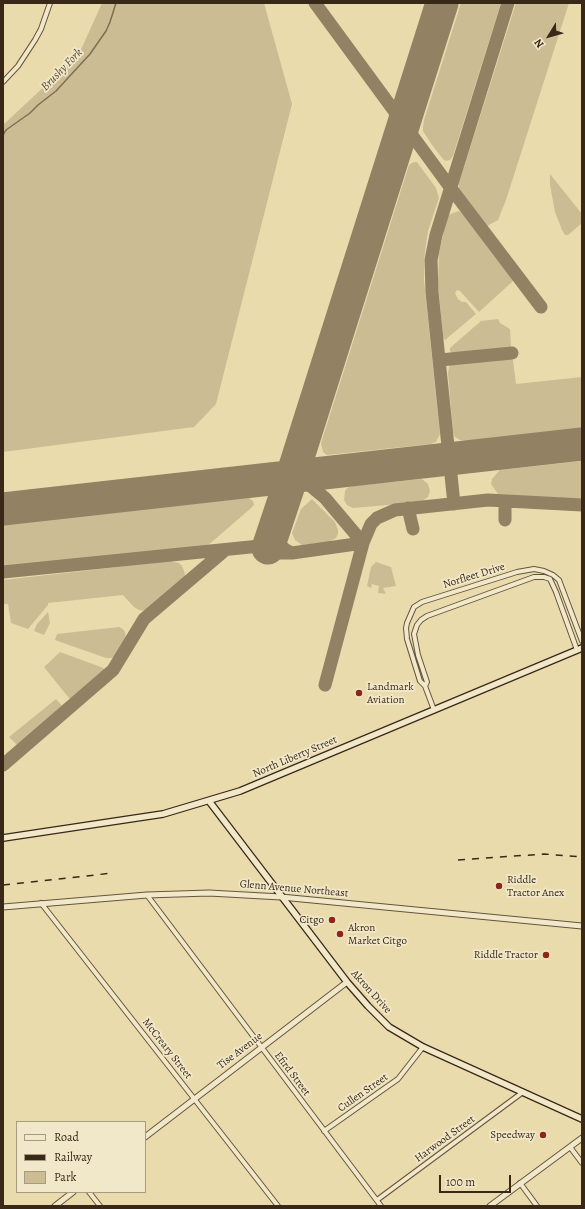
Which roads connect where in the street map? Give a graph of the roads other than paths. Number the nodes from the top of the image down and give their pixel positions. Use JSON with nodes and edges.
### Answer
{"nodes":[{"id":1,"x":50,"y":3,"type":"edge"},
{"id":2,"x":3,"y":82,"type":"edge"},
{"id":3,"x":560,"y":583,"type":"junction"},
{"id":4,"x":554,"y":586,"type":"junction"},
{"id":5,"x":574,"y":620,"type":"junction"},
{"id":6,"x":568,"y":623,"type":"junction"},
{"id":7,"x":582,"y":641,"type":"edge"},
{"id":8,"x":580,"y":648,"type":"edge"},
{"id":9,"x":425,"y":686,"type":"junction"},
{"id":10,"x":434,"y":710,"type":"junction"},
{"id":11,"x":208,"y":801,"type":"junction"},
{"id":12,"x":3,"y":838,"type":"edge"},
{"id":13,"x":147,"y":895,"type":"junction"},
{"id":14,"x":281,"y":897,"type":"junction"},
{"id":15,"x":41,"y":903,"type":"junction"},
{"id":16,"x":3,"y":907,"type":"edge"},
{"id":17,"x":582,"y":926,"type":"edge"},
{"id":18,"x":347,"y":982,"type":"junction"},
{"id":19,"x":423,"y":1047,"type":"junction"},
{"id":20,"x":261,"y":1048,"type":"junction"},
{"id":21,"x":523,"y":1092,"type":"junction"},
{"id":22,"x":194,"y":1099,"type":"junction"},
{"id":23,"x":582,"y":1119,"type":"edge"},
{"id":24,"x":324,"y":1131,"type":"junction"},
{"id":25,"x":146,"y":1136,"type":"edge"},
{"id":26,"x":582,"y":1138,"type":"edge"},
{"id":27,"x":570,"y":1147,"type":"junction"},
{"id":28,"x":582,"y":1163,"type":"edge"},
{"id":29,"x":520,"y":1184,"type":"junction"},
{"id":30,"x":72,"y":1193,"type":"edge"},
{"id":31,"x":90,"y":1193,"type":"edge"},
{"id":32,"x":377,"y":1200,"type":"junction"},
{"id":33,"x":55,"y":1206,"type":"edge"},
{"id":34,"x":100,"y":1206,"type":"edge"},
{"id":35,"x":278,"y":1206,"type":"edge"},
{"id":36,"x":381,"y":1206,"type":"edge"},
{"id":37,"x":490,"y":1206,"type":"edge"},
{"id":38,"x":537,"y":1206,"type":"edge"}],
"edges":[{"from":1,"to":2,"type":"street"},
{"from":3,"to":4,"type":"street"},
{"from":3,"to":5,"type":"street"},
{"from":3,"to":9,"type":"street","name":"Norfleet Drive"},
{"from":4,"to":6,"type":"street"},
{"from":4,"to":9,"type":"street","name":"Norfleet Drive"},
{"from":5,"to":6,"type":"street"},
{"from":5,"to":7,"type":"street"},
{"from":6,"to":8,"type":"street"},
{"from":8,"to":10,"type":"main road","name":"North Liberty Street"},
{"from":9,"to":10,"type":"street","name":"Norfleet Drive"},
{"from":10,"to":11,"type":"main road","name":"North Liberty Street"},
{"from":11,"to":12,"type":"main road","name":"North Liberty Street"},
{"from":11,"to":14,"type":"main road","name":"Akron Drive"},
{"from":13,"to":14,"type":"street","name":"Glenn Avenue Northeast"},
{"from":13,"to":15,"type":"street","name":"Glenn Avenue Northeast"},
{"from":13,"to":20,"type":"street","name":"Efird Street"},
{"from":14,"to":17,"type":"street","name":"Glenn Avenue Northeast"},
{"from":14,"to":18,"type":"main road","name":"Akron Drive"},
{"from":15,"to":16,"type":"street","name":"Glenn Avenue Northeast"},
{"from":15,"to":22,"type":"street","name":"McCreary Street"},
{"from":18,"to":19,"type":"main road","name":"Akron Drive"},
{"from":18,"to":20,"type":"street","name":"Tise Avenue"},
{"from":19,"to":21,"type":"main road","name":"Akron Drive"},
{"from":19,"to":24,"type":"street","name":"Cullen Street"},
{"from":20,"to":22,"type":"street","name":"Tise Avenue"},
{"from":20,"to":24,"type":"street","name":"Efird Street"},
{"from":21,"to":23,"type":"main road","name":"Akron Drive"},
{"from":21,"to":32,"type":"street","name":"Harwood Street"},
{"from":22,"to":25,"type":"street","name":"Tise Avenue"},
{"from":22,"to":35,"type":"street","name":"McCreary Street"},
{"from":24,"to":32,"type":"street","name":"Efird Street"},
{"from":26,"to":27,"type":"street"},
{"from":27,"to":28,"type":"street"},
{"from":27,"to":29,"type":"street"},
{"from":29,"to":37,"type":"street"},
{"from":29,"to":38,"type":"street"},
{"from":30,"to":33,"type":"street"},
{"from":31,"to":34,"type":"street"},
{"from":32,"to":36,"type":"street","name":"Efird Street"}]}
